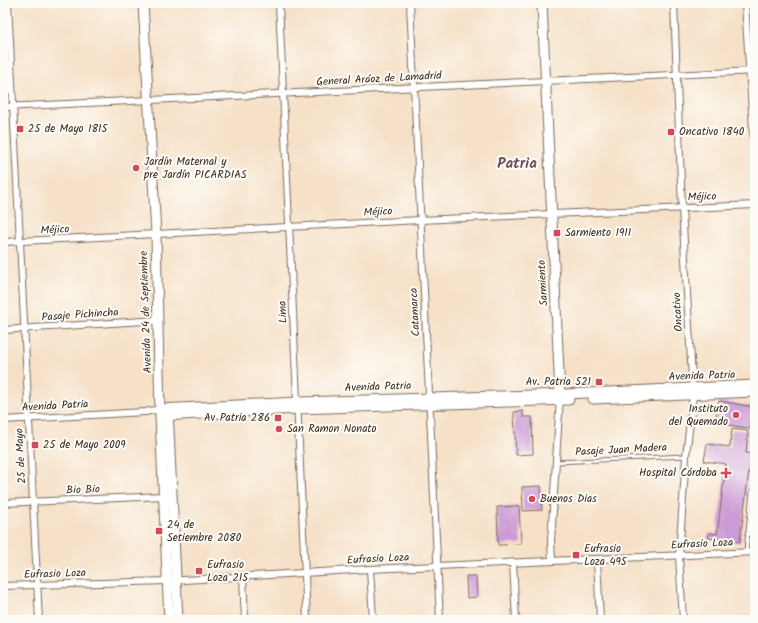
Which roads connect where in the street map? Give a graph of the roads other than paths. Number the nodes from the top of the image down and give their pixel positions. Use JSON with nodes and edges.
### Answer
{"nodes":[{"id":1,"x":8,"y":3,"type":"edge"},
{"id":2,"x":143,"y":3,"type":"edge"},
{"id":3,"x":279,"y":3,"type":"edge"},
{"id":4,"x":410,"y":3,"type":"edge"},
{"id":5,"x":542,"y":3,"type":"edge"},
{"id":6,"x":674,"y":3,"type":"edge"},
{"id":7,"x":745,"y":3,"type":"edge"},
{"id":8,"x":3,"y":32,"type":"edge"},
{"id":9,"x":10,"y":41,"type":"junction"},
{"id":10,"x":3,"y":53,"type":"edge"},
{"id":11,"x":10,"y":53,"type":"junction"},
{"id":12,"x":752,"y":71,"type":"edge"},
{"id":13,"x":678,"y":75,"type":"junction"},
{"id":14,"x":546,"y":81,"type":"junction"},
{"id":15,"x":12,"y":87,"type":"junction"},
{"id":16,"x":414,"y":87,"type":"junction"},
{"id":17,"x":284,"y":94,"type":"junction"},
{"id":18,"x":3,"y":95,"type":"edge"},
{"id":19,"x":150,"y":100,"type":"junction"},
{"id":20,"x":13,"y":106,"type":"junction"},
{"id":21,"x":3,"y":107,"type":"edge"},
{"id":22,"x":755,"y":159,"type":"edge"},
{"id":23,"x":755,"y":205,"type":"edge"},
{"id":24,"x":682,"y":208,"type":"junction"},
{"id":25,"x":552,"y":214,"type":"junction"},
{"id":26,"x":420,"y":220,"type":"junction"},
{"id":27,"x":290,"y":227,"type":"junction"},
{"id":28,"x":156,"y":234,"type":"junction"},
{"id":29,"x":3,"y":242,"type":"edge"},
{"id":30,"x":21,"y":242,"type":"junction"},
{"id":31,"x":159,"y":320,"type":"junction"},
{"id":32,"x":25,"y":329,"type":"junction"},
{"id":33,"x":3,"y":330,"type":"edge"},
{"id":34,"x":755,"y":385,"type":"edge"},
{"id":35,"x":693,"y":391,"type":"junction"},
{"id":36,"x":755,"y":392,"type":"edge"},
{"id":37,"x":560,"y":397,"type":"junction"},
{"id":38,"x":429,"y":401,"type":"junction"},
{"id":39,"x":298,"y":405,"type":"junction"},
{"id":40,"x":164,"y":412,"type":"junction"},
{"id":41,"x":30,"y":419,"type":"junction"},
{"id":42,"x":3,"y":420,"type":"edge"},
{"id":43,"x":686,"y":456,"type":"junction"},
{"id":44,"x":556,"y":462,"type":"junction"},
{"id":45,"x":755,"y":489,"type":"edge"},
{"id":46,"x":164,"y":496,"type":"junction"},
{"id":47,"x":34,"y":502,"type":"junction"},
{"id":48,"x":3,"y":503,"type":"edge"},
{"id":49,"x":747,"y":534,"type":"junction"},
{"id":50,"x":755,"y":534,"type":"edge"},
{"id":51,"x":746,"y":552,"type":"junction"},
{"id":52,"x":755,"y":552,"type":"edge"},
{"id":53,"x":679,"y":556,"type":"junction"},
{"id":54,"x":597,"y":559,"type":"junction"},
{"id":55,"x":552,"y":561,"type":"junction"},
{"id":56,"x":513,"y":562,"type":"junction"},
{"id":57,"x":437,"y":566,"type":"junction"},
{"id":58,"x":370,"y":569,"type":"junction"},
{"id":59,"x":304,"y":573,"type":"junction"},
{"id":60,"x":243,"y":576,"type":"junction"},
{"id":61,"x":172,"y":580,"type":"junction"},
{"id":62,"x":37,"y":584,"type":"junction"},
{"id":63,"x":3,"y":586,"type":"edge"},
{"id":64,"x":39,"y":620,"type":"edge"},
{"id":65,"x":169,"y":620,"type":"edge"},
{"id":66,"x":178,"y":620,"type":"edge"},
{"id":67,"x":245,"y":620,"type":"edge"},
{"id":68,"x":307,"y":620,"type":"edge"},
{"id":69,"x":373,"y":620,"type":"edge"},
{"id":70,"x":440,"y":620,"type":"edge"},
{"id":71,"x":516,"y":620,"type":"edge"},
{"id":72,"x":600,"y":620,"type":"edge"},
{"id":73,"x":684,"y":620,"type":"edge"}],
"edges":[{"from":1,"to":9,"type":"street","name":"25 de Mayo"},
{"from":2,"to":19,"type":"main road","name":"Avenida 24 de Septiembre"},
{"from":3,"to":17,"type":"street","name":"Lima"},
{"from":4,"to":16,"type":"street","name":"Catamarca"},
{"from":5,"to":14,"type":"main road","name":"Sarmiento"},
{"from":6,"to":13,"type":"street","name":"Oncativo"},
{"from":7,"to":12,"type":"street"},
{"from":8,"to":9,"type":"street"},
{"from":9,"to":11,"type":"street","name":"25 de Mayo"},
{"from":10,"to":11,"type":"street"},
{"from":11,"to":15,"type":"street","name":"25 de Mayo"},
{"from":12,"to":13,"type":"street","name":"General Aráoz de Lamadrid"},
{"from":12,"to":22,"type":"street"},
{"from":13,"to":14,"type":"street","name":"General Aráoz de Lamadrid"},
{"from":13,"to":24,"type":"street","name":"Oncativo"},
{"from":14,"to":16,"type":"street","name":"General Aráoz de Lamadrid"},
{"from":14,"to":25,"type":"main road","name":"Sarmiento"},
{"from":15,"to":18,"type":"street"},
{"from":15,"to":20,"type":"street","name":"25 de Mayo"},
{"from":16,"to":17,"type":"street","name":"General Aráoz de Lamadrid"},
{"from":16,"to":26,"type":"street","name":"Catamarca"},
{"from":17,"to":19,"type":"street","name":"General Aráoz de Lamadrid"},
{"from":17,"to":27,"type":"street","name":"Lima"},
{"from":19,"to":20,"type":"street","name":"General Aráoz de Lamadrid"},
{"from":19,"to":28,"type":"main road","name":"Avenida 24 de Septiembre"},
{"from":20,"to":21,"type":"street","name":"General Aráoz de Lamadrid"},
{"from":20,"to":30,"type":"street","name":"25 de Mayo"},
{"from":23,"to":24,"type":"street","name":"Méjico"},
{"from":24,"to":25,"type":"street","name":"Méjico"},
{"from":24,"to":35,"type":"street","name":"Oncativo"},
{"from":25,"to":26,"type":"street","name":"Méjico"},
{"from":25,"to":37,"type":"main road","name":"Sarmiento"},
{"from":26,"to":27,"type":"street","name":"Méjico"},
{"from":26,"to":38,"type":"street","name":"Catamarca"},
{"from":27,"to":28,"type":"street","name":"Méjico"},
{"from":27,"to":39,"type":"street","name":"Lima"},
{"from":28,"to":30,"type":"street","name":"Méjico"},
{"from":28,"to":31,"type":"main road","name":"Avenida 24 de Septiembre"},
{"from":29,"to":30,"type":"street","name":"Méjico"},
{"from":30,"to":32,"type":"street","name":"25 de Mayo"},
{"from":31,"to":32,"type":"street","name":"Pasaje Pichincha"},
{"from":31,"to":40,"type":"main road","name":"Avenida 24 de Septiembre"},
{"from":32,"to":33,"type":"street","name":"Pasaje Pichincha"},
{"from":32,"to":41,"type":"street","name":"25 de Mayo"},
{"from":34,"to":35,"type":"main road","name":"Avenida Patria"},
{"from":35,"to":36,"type":"main road","name":"Avenida Patria"},
{"from":35,"to":37,"type":"main road","name":"Avenida Patria"},
{"from":35,"to":43,"type":"street","name":"Oncativo"},
{"from":37,"to":38,"type":"main road","name":"Avenida Patria"},
{"from":37,"to":44,"type":"street","name":"Sarmiento"},
{"from":38,"to":39,"type":"main road","name":"Avenida Patria"},
{"from":38,"to":57,"type":"street","name":"Catamarca"},
{"from":39,"to":40,"type":"main road","name":"Avenida Patria"},
{"from":39,"to":59,"type":"street","name":"Lima"},
{"from":40,"to":41,"type":"street","name":"Avenida Patria"},
{"from":40,"to":46,"type":"main road","name":"Avenida 24 de Septiembre"},
{"from":40,"to":61,"type":"main road","name":"Avenida 24 de Septiembre"},
{"from":41,"to":42,"type":"street","name":"Avenida Patria"},
{"from":41,"to":47,"type":"street","name":"25 de Mayo"},
{"from":43,"to":44,"type":"lane","name":"Pasaje Juan Madera"},
{"from":43,"to":53,"type":"street","name":"Oncativo"},
{"from":44,"to":55,"type":"street","name":"Sarmiento"},
{"from":45,"to":49,"type":"lane"},
{"from":46,"to":47,"type":"street","name":"Bio Bio"},
{"from":46,"to":61,"type":"main road","name":"Avenida 24 de Septiembre"},
{"from":47,"to":48,"type":"street","name":"Bio Bio"},
{"from":47,"to":62,"type":"street","name":"25 de Mayo"},
{"from":49,"to":50,"type":"lane"},
{"from":49,"to":51,"type":"lane"},
{"from":51,"to":52,"type":"street","name":"Eufrasio Loza"},
{"from":51,"to":53,"type":"street","name":"Eufrasio Loza"},
{"from":53,"to":54,"type":"street","name":"Eufrasio Loza"},
{"from":53,"to":73,"type":"street","name":"Oncativo"},
{"from":54,"to":55,"type":"street","name":"Eufrasio Loza"},
{"from":54,"to":72,"type":"street"},
{"from":55,"to":56,"type":"street","name":"Eufrasio Loza"},
{"from":56,"to":57,"type":"street","name":"Eufrasio Loza"},
{"from":56,"to":71,"type":"street"},
{"from":57,"to":58,"type":"street","name":"Eufrasio Loza"},
{"from":57,"to":70,"type":"street","name":"Catamarca"},
{"from":58,"to":59,"type":"street","name":"Eufrasio Loza"},
{"from":58,"to":69,"type":"street"},
{"from":59,"to":60,"type":"street","name":"Eufrasio Loza"},
{"from":59,"to":68,"type":"street","name":"Lima"},
{"from":60,"to":61,"type":"street","name":"Eufrasio Loza"},
{"from":60,"to":67,"type":"street"},
{"from":61,"to":62,"type":"street","name":"Eufrasio Loza"},
{"from":61,"to":65,"type":"main road","name":"Avenida 24 de Septiembre"},
{"from":61,"to":66,"type":"main road","name":"Avenida 24 de Septiembre"},
{"from":62,"to":63,"type":"street","name":"Eufrasio Loza"},
{"from":62,"to":64,"type":"street","name":"25 de Mayo"}]}
